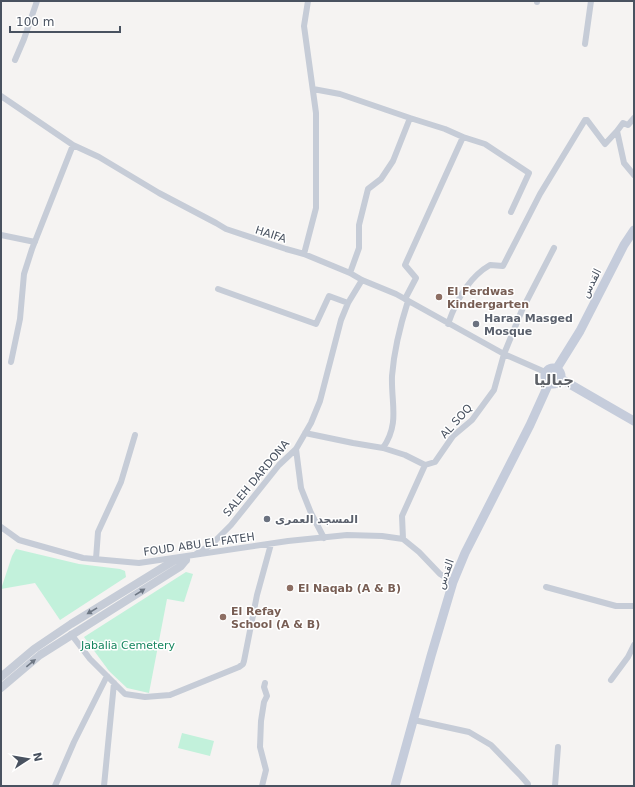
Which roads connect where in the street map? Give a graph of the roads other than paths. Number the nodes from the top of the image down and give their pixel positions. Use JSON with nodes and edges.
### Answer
{"nodes":[{"id":1,"x":37,"y":1,"type":"edge"},
{"id":2,"x":308,"y":1,"type":"edge"},
{"id":3,"x":591,"y":1,"type":"edge"},
{"id":4,"x":585,"y":44,"type":"dead end"},
{"id":5,"x":15,"y":60,"type":"dead end"},
{"id":6,"x":313,"y":89,"type":"junction"},
{"id":7,"x":1,"y":96,"type":"edge"},
{"id":8,"x":410,"y":118,"type":"junction"},
{"id":9,"x":634,"y":118,"type":"edge"},
{"id":10,"x":617,"y":131,"type":"junction"},
{"id":11,"x":464,"y":137,"type":"junction"},
{"id":12,"x":73,"y":145,"type":"junction"},
{"id":13,"x":634,"y":175,"type":"edge"},
{"id":14,"x":511,"y":212,"type":"dead end"},
{"id":15,"x":634,"y":230,"type":"edge"},
{"id":16,"x":1,"y":235,"type":"edge"},
{"id":17,"x":35,"y":242,"type":"junction"},
{"id":18,"x":554,"y":248,"type":"dead end"},
{"id":19,"x":304,"y":254,"type":"junction"},
{"id":20,"x":350,"y":273,"type":"junction"},
{"id":21,"x":362,"y":280,"type":"junction"},
{"id":22,"x":218,"y":289,"type":"dead end"},
{"id":23,"x":406,"y":300,"type":"junction"},
{"id":24,"x":348,"y":303,"type":"junction"},
{"id":25,"x":448,"y":324,"type":"junction"},
{"id":26,"x":504,"y":354,"type":"junction"},
{"id":27,"x":11,"y":362,"type":"dead end"},
{"id":28,"x":557,"y":368,"type":"junction"},
{"id":29,"x":546,"y":372,"type":"junction"},
{"id":30,"x":560,"y":380,"type":"junction"},
{"id":31,"x":548,"y":383,"type":"junction"},
{"id":32,"x":634,"y":421,"type":"edge"},
{"id":33,"x":305,"y":432,"type":"junction"},
{"id":34,"x":136,"y":435,"type":"dead end"},
{"id":35,"x":382,"y":448,"type":"junction"},
{"id":36,"x":296,"y":449,"type":"junction"},
{"id":37,"x":425,"y":464,"type":"junction"},
{"id":38,"x":1,"y":527,"type":"edge"},
{"id":39,"x":324,"y":538,"type":"junction"},
{"id":40,"x":403,"y":539,"type":"junction"},
{"id":41,"x":271,"y":544,"type":"junction"},
{"id":42,"x":190,"y":558,"type":"junction"},
{"id":43,"x":96,"y":559,"type":"junction"},
{"id":44,"x":453,"y":582,"type":"junction"},
{"id":45,"x":546,"y":587,"type":"dead end"},
{"id":46,"x":634,"y":606,"type":"edge"},
{"id":47,"x":71,"y":634,"type":"junction"},
{"id":48,"x":634,"y":646,"type":"edge"},
{"id":49,"x":107,"y":676,"type":"junction"},
{"id":50,"x":1,"y":677,"type":"edge"},
{"id":51,"x":611,"y":680,"type":"dead end"},
{"id":52,"x":114,"y":683,"type":"junction"},
{"id":53,"x":265,"y":683,"type":"dead end"},
{"id":54,"x":1,"y":688,"type":"edge"},
{"id":55,"x":414,"y":720,"type":"junction"},
{"id":56,"x":558,"y":747,"type":"dead end"},
{"id":57,"x":55,"y":786,"type":"edge"},
{"id":58,"x":104,"y":786,"type":"edge"},
{"id":59,"x":262,"y":786,"type":"edge"},
{"id":60,"x":396,"y":786,"type":"edge"},
{"id":61,"x":528,"y":786,"type":"edge"},
{"id":62,"x":555,"y":786,"type":"edge"}],
"edges":[{"from":1,"to":5,"type":"street"},
{"from":2,"to":6,"type":"street"},
{"from":3,"to":4,"type":"street"},
{"from":6,"to":8,"type":"street"},
{"from":6,"to":19,"type":"street"},
{"from":7,"to":12,"type":"street","name":"HAIFA"},
{"from":8,"to":11,"type":"street"},
{"from":8,"to":20,"type":"street"},
{"from":9,"to":10,"type":"street"},
{"from":10,"to":13,"type":"street"},
{"from":10,"to":25,"type":"street"},
{"from":11,"to":14,"type":"street"},
{"from":11,"to":23,"type":"street"},
{"from":12,"to":17,"type":"street"},
{"from":12,"to":19,"type":"street","name":"HAIFA"},
{"from":15,"to":28,"type":"main road","name":"القدس"},
{"from":16,"to":17,"type":"street"},
{"from":17,"to":27,"type":"street"},
{"from":18,"to":26,"type":"street","name":"AL SOQ"},
{"from":19,"to":20,"type":"street","name":"HAIFA"},
{"from":20,"to":21,"type":"street","name":"HAIFA"},
{"from":21,"to":23,"type":"street","name":"HAIFA"},
{"from":21,"to":24,"type":"street","name":"SALEH DARDONA"},
{"from":22,"to":24,"type":"street"},
{"from":23,"to":25,"type":"street","name":"HAIFA"},
{"from":23,"to":35,"type":"street"},
{"from":24,"to":33,"type":"street","name":"SALEH DARDONA"},
{"from":25,"to":26,"type":"street","name":"HAIFA"},
{"from":26,"to":29,"type":"street","name":"HAIFA"},
{"from":26,"to":37,"type":"street","name":"AL SOQ"},
{"from":28,"to":29,"type":"main road"},
{"from":28,"to":30,"type":"main road"},
{"from":29,"to":31,"type":"main road"},
{"from":30,"to":31,"type":"main road"},
{"from":30,"to":32,"type":"main road"},
{"from":31,"to":44,"type":"main road","name":"القدس"},
{"from":33,"to":35,"type":"street"},
{"from":33,"to":36,"type":"street","name":"SALEH DARDONA"},
{"from":34,"to":43,"type":"street"},
{"from":35,"to":37,"type":"street"},
{"from":36,"to":39,"type":"street"},
{"from":36,"to":42,"type":"street","name":"SALEH DARDONA"},
{"from":37,"to":40,"type":"street"},
{"from":38,"to":43,"type":"street","name":"FOUD ABU EL FATEH"},
{"from":39,"to":40,"type":"street","name":"FOUD ABU EL FATEH"},
{"from":39,"to":41,"type":"street","name":"FOUD ABU EL FATEH"},
{"from":40,"to":44,"type":"street"},
{"from":41,"to":42,"type":"street","name":"FOUD ABU EL FATEH"},
{"from":41,"to":52,"type":"street"},
{"from":42,"to":43,"type":"street","name":"FOUD ABU EL FATEH"},
{"from":47,"to":42,"type":"street","name":"SALEH DARDONA","one_way":true},
{"from":42,"to":50,"type":"street","name":"SALEH DARDONA","one_way":true},
{"from":44,"to":55,"type":"main road","name":"القدس"},
{"from":45,"to":46,"type":"street"},
{"from":47,"to":49,"type":"street"},
{"from":54,"to":47,"type":"street","name":"SALEH DARDONA","one_way":true},
{"from":48,"to":51,"type":"street"},
{"from":49,"to":52,"type":"street"},
{"from":49,"to":57,"type":"street"},
{"from":52,"to":58,"type":"street"},
{"from":53,"to":59,"type":"street"},
{"from":55,"to":60,"type":"main road","name":"القدس"},
{"from":55,"to":61,"type":"street"},
{"from":56,"to":62,"type":"street"}]}
